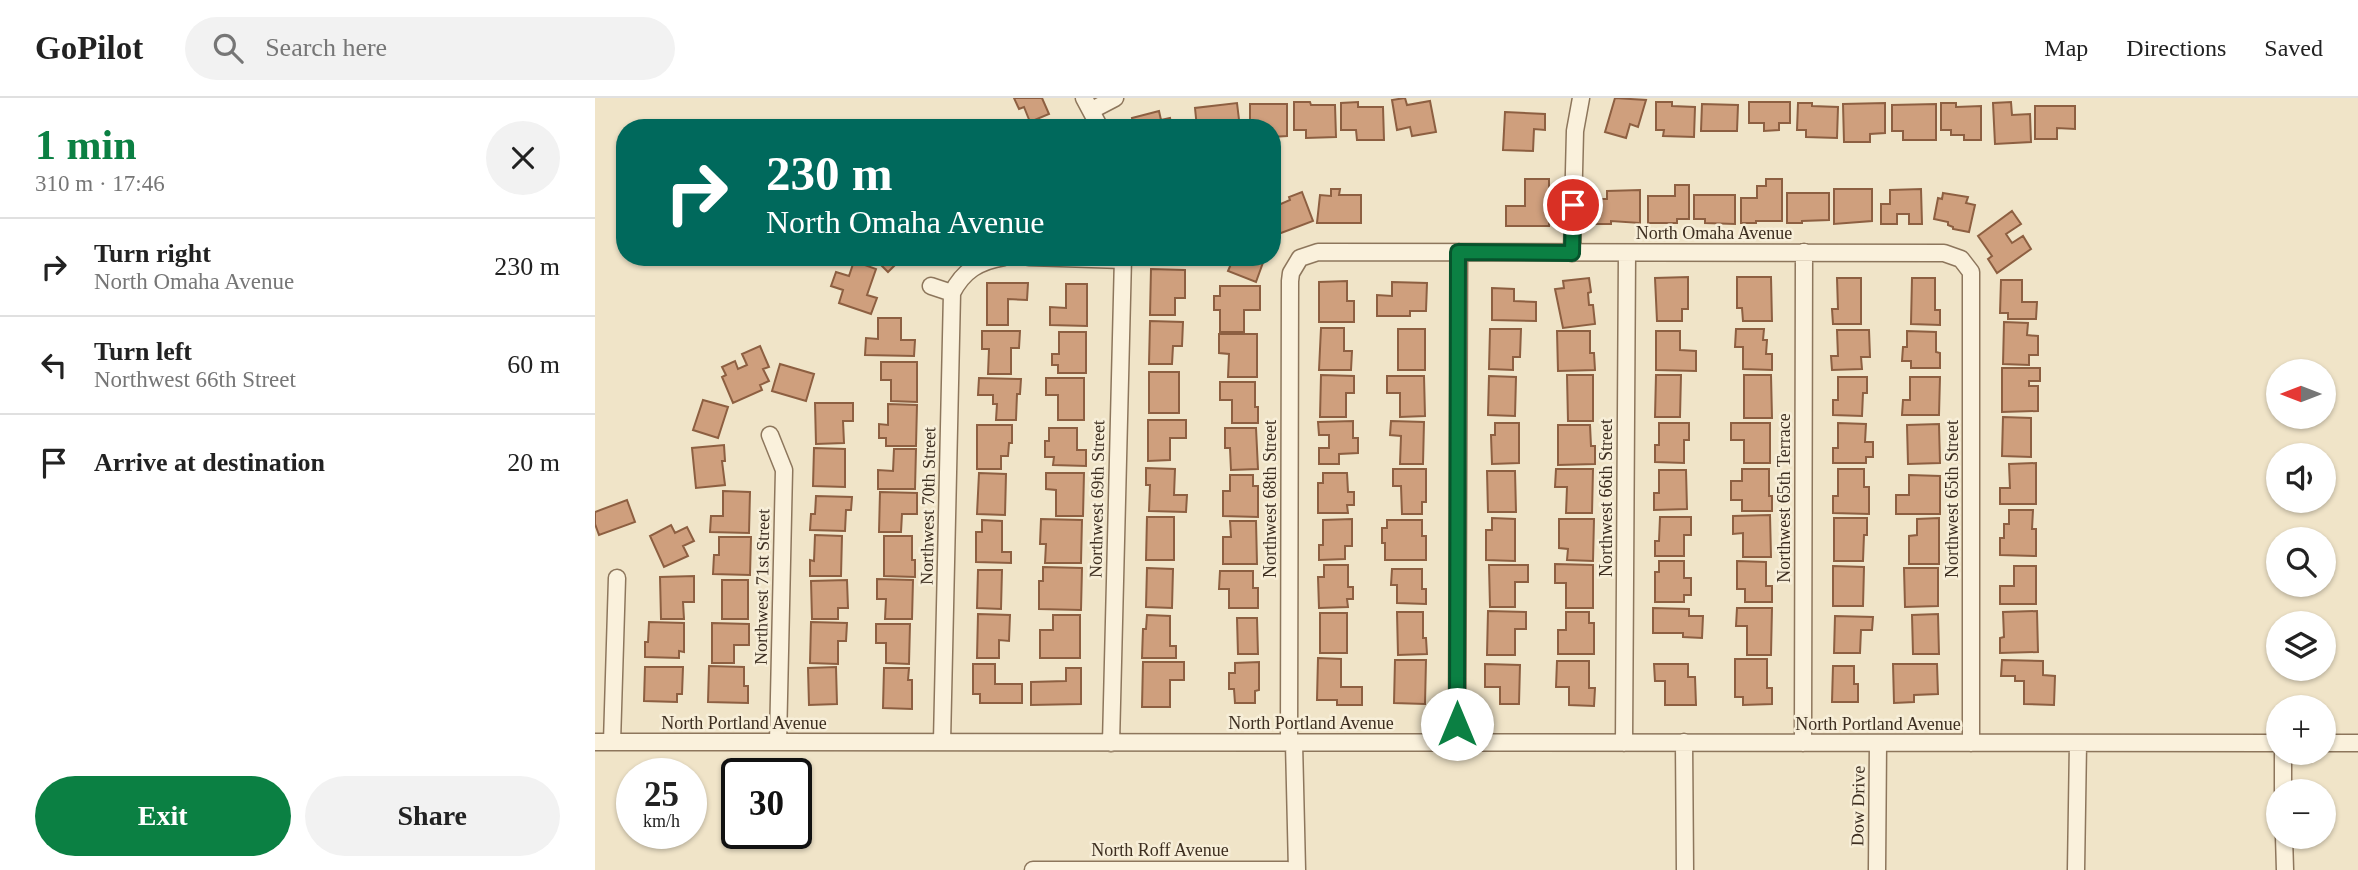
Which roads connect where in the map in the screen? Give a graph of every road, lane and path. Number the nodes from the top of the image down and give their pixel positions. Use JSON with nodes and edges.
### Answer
{"nodes":[{"id":1,"x":1115,"y":98,"type":"edge"},
{"id":2,"x":1581,"y":98,"type":"edge"},
{"id":3,"x":1088,"y":104,"type":"edge"},
{"id":4,"x":1458,"y":252,"type":"junction"},
{"id":5,"x":1804,"y":252,"type":"junction"},
{"id":6,"x":1572,"y":253,"type":"junction"},
{"id":7,"x":1627,"y":253,"type":"junction"},
{"id":8,"x":1300,"y":258,"type":"joint"},
{"id":9,"x":1961,"y":259,"type":"joint"},
{"id":10,"x":975,"y":266,"type":"edge"},
{"id":11,"x":1123,"y":266,"type":"edge"},
{"id":12,"x":931,"y":286,"type":"dead end"},
{"id":13,"x":952,"y":293,"type":"junction"},
{"id":14,"x":771,"y":435,"type":"dead end"},
{"id":15,"x":617,"y":578,"type":"dead end"},
{"id":16,"x":595,"y":742,"type":"edge"},
{"id":17,"x":612,"y":742,"type":"junction"},
{"id":18,"x":778,"y":742,"type":"junction"},
{"id":19,"x":942,"y":742,"type":"junction"},
{"id":20,"x":1457,"y":742,"type":"junction"},
{"id":21,"x":1684,"y":742,"type":"junction"},
{"id":22,"x":1111,"y":743,"type":"junction"},
{"id":23,"x":1292,"y":743,"type":"junction"},
{"id":24,"x":1624,"y":743,"type":"junction"},
{"id":25,"x":1803,"y":743,"type":"junction"},
{"id":26,"x":1878,"y":743,"type":"junction"},
{"id":27,"x":1971,"y":743,"type":"junction"},
{"id":28,"x":2078,"y":743,"type":"junction"},
{"id":29,"x":2266,"y":743,"type":"edge"},
{"id":30,"x":2336,"y":743,"type":"edge"},
{"id":31,"x":2358,"y":743,"type":"edge"},
{"id":32,"x":2284,"y":849,"type":"edge"},
{"id":33,"x":1033,"y":870,"type":"edge"},
{"id":34,"x":1287,"y":870,"type":"edge"},
{"id":35,"x":1297,"y":870,"type":"edge"},
{"id":36,"x":1685,"y":870,"type":"edge"},
{"id":37,"x":1877,"y":870,"type":"edge"},
{"id":38,"x":2076,"y":870,"type":"edge"},
{"id":39,"x":2285,"y":870,"type":"edge"}],
"edges":[{"from":1,"to":3,"type":"street"},
{"from":2,"to":6,"type":"street"},
{"from":4,"to":6,"type":"street","name":"North Omaha Avenue"},
{"from":4,"to":8,"type":"street","name":"North Omaha Avenue"},
{"from":4,"to":20,"type":"street"},
{"from":5,"to":7,"type":"street","name":"North Omaha Avenue"},
{"from":5,"to":9,"type":"street","name":"North Omaha Avenue"},
{"from":5,"to":25,"type":"street","name":"Northwest 65th Terrace"},
{"from":6,"to":7,"type":"street","name":"North Omaha Avenue"},
{"from":7,"to":24,"type":"street","name":"Northwest 66th Street"},
{"from":8,"to":23,"type":"street","name":"Northwest 68th Street"},
{"from":9,"to":27,"type":"street","name":"Northwest 65th Street"},
{"from":10,"to":13,"type":"street"},
{"from":11,"to":22,"type":"street","name":"Northwest 69th Street"},
{"from":12,"to":13,"type":"street"},
{"from":13,"to":19,"type":"street","name":"Northwest 70th Street"},
{"from":14,"to":18,"type":"street","name":"Northwest 71st Street"},
{"from":15,"to":17,"type":"street"},
{"from":16,"to":17,"type":"street","name":"North Portland Avenue"},
{"from":17,"to":18,"type":"street","name":"North Portland Avenue"},
{"from":18,"to":19,"type":"street","name":"North Portland Avenue"},
{"from":19,"to":22,"type":"street","name":"North Portland Avenue"},
{"from":20,"to":23,"type":"street","name":"North Portland Avenue"},
{"from":20,"to":24,"type":"street","name":"North Portland Avenue"},
{"from":21,"to":24,"type":"street","name":"North Portland Avenue"},
{"from":21,"to":25,"type":"street","name":"North Portland Avenue"},
{"from":21,"to":36,"type":"street"},
{"from":22,"to":23,"type":"street","name":"North Portland Avenue"},
{"from":23,"to":35,"type":"street","name":"Northwest 68th Street"},
{"from":25,"to":26,"type":"street","name":"North Portland Avenue"},
{"from":26,"to":27,"type":"street","name":"North Portland Avenue"},
{"from":26,"to":37,"type":"street","name":"Dow Drive"},
{"from":27,"to":28,"type":"street","name":"North Portland Avenue"},
{"from":28,"to":29,"type":"street","name":"North Portland Avenue"},
{"from":28,"to":38,"type":"street"},
{"from":30,"to":31,"type":"street"},
{"from":32,"to":39,"type":"street"},
{"from":33,"to":34,"type":"street","name":"North Roff Avenue"}]}
